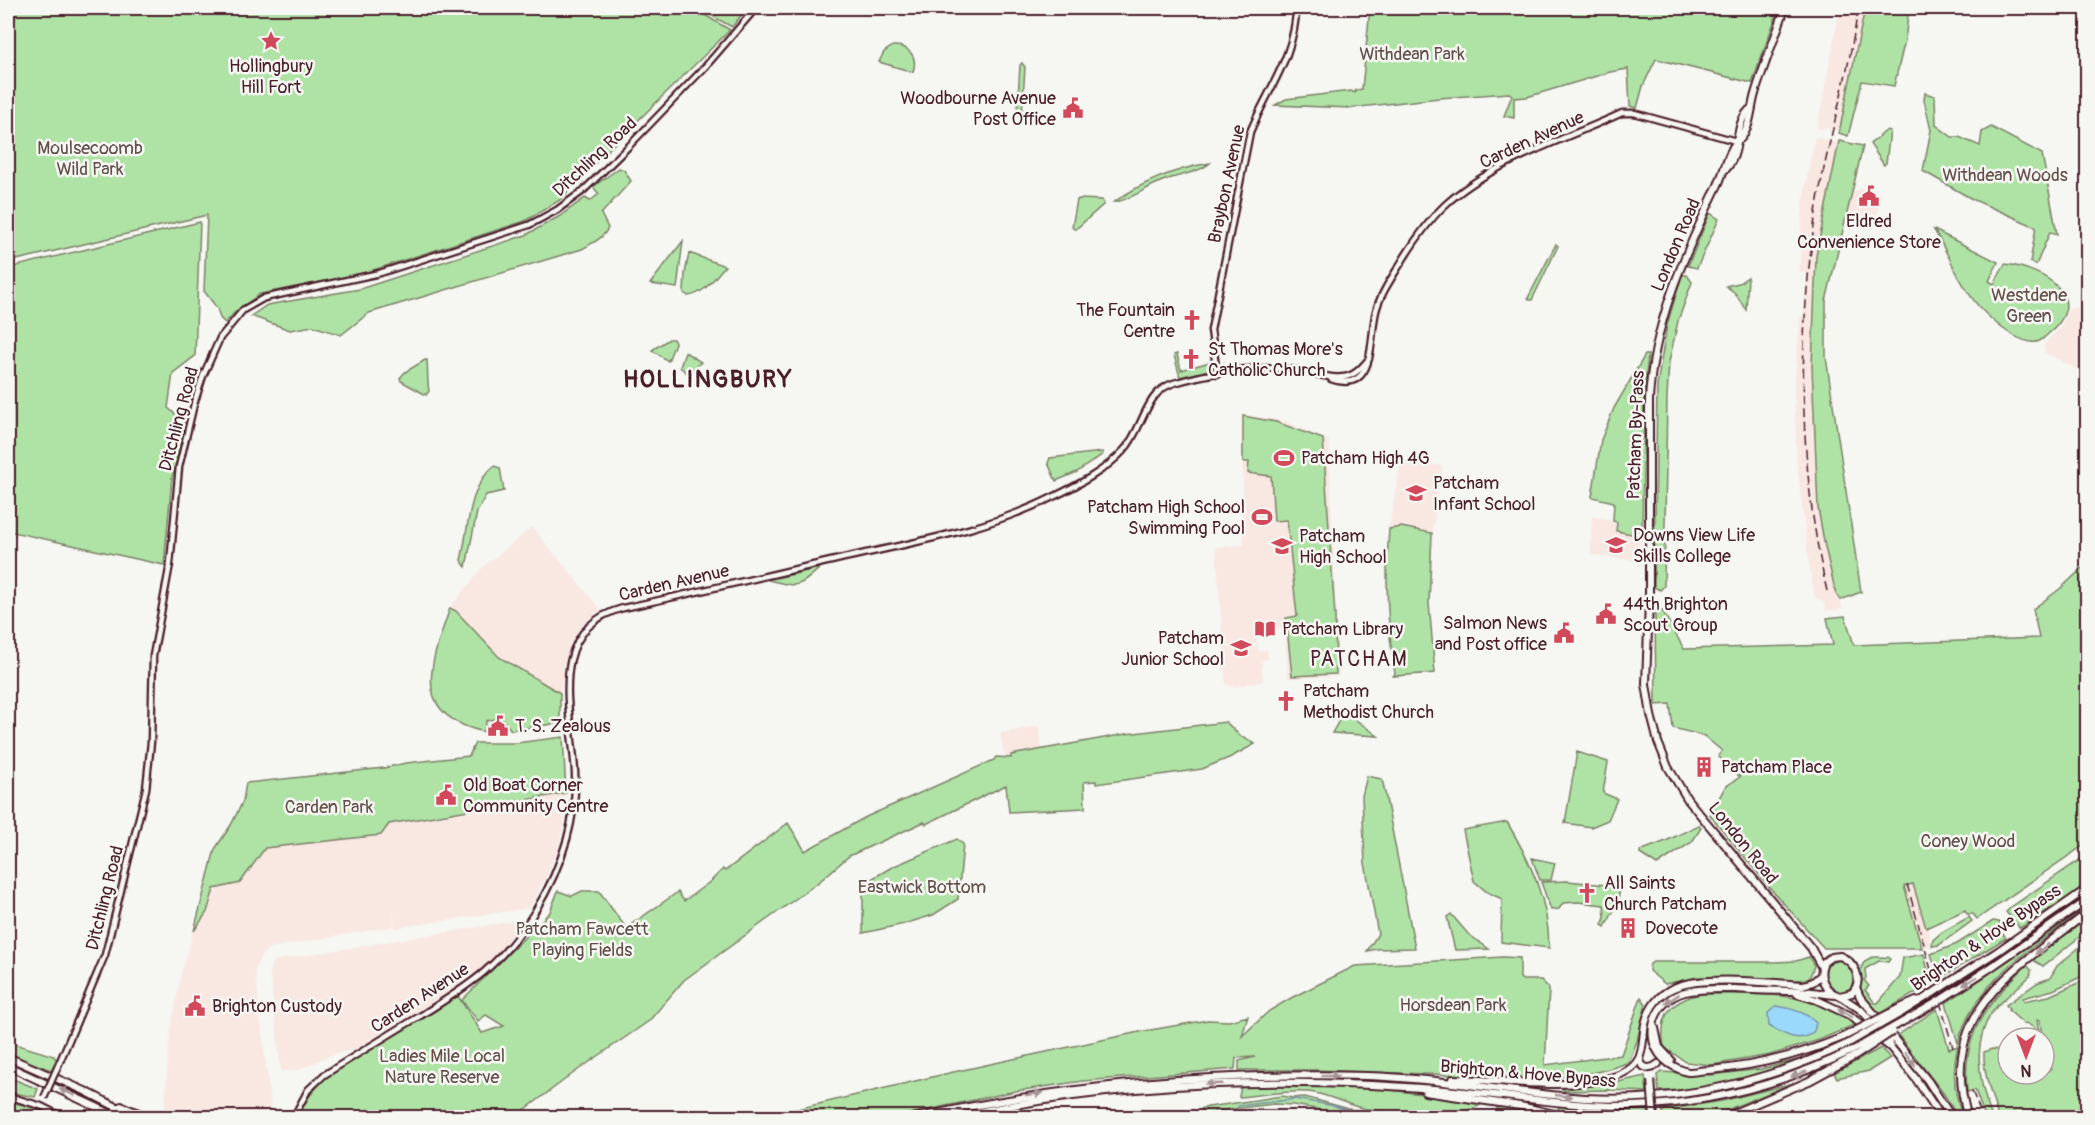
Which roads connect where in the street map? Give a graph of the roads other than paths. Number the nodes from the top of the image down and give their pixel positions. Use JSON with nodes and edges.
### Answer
{"nodes":[{"id":1,"x":756,"y":8,"type":"edge"},
{"id":2,"x":1296,"y":8,"type":"edge"},
{"id":3,"x":1785,"y":8,"type":"edge"},
{"id":4,"x":1736,"y":141,"type":"junction"},
{"id":5,"x":1658,"y":335,"type":"joint"},
{"id":6,"x":1217,"y":374,"type":"junction"},
{"id":7,"x":1661,"y":751,"type":"joint"},
{"id":8,"x":2088,"y":888,"type":"edge"},
{"id":9,"x":2088,"y":900,"type":"edge"},
{"id":10,"x":2088,"y":912,"type":"edge"},
{"id":11,"x":1811,"y":948,"type":"junction"},
{"id":12,"x":1831,"y":957,"type":"junction"},
{"id":13,"x":1821,"y":966,"type":"junction"},
{"id":14,"x":1821,"y":975,"type":"junction"},
{"id":15,"x":1856,"y":987,"type":"junction"},
{"id":16,"x":1791,"y":992,"type":"junction"},
{"id":17,"x":1838,"y":996,"type":"junction"},
{"id":18,"x":1900,"y":1011,"type":"junction"},
{"id":19,"x":1654,"y":1025,"type":"junction"},
{"id":20,"x":1891,"y":1048,"type":"junction"},
{"id":21,"x":1855,"y":1052,"type":"junction"},
{"id":22,"x":1657,"y":1054,"type":"junction"},
{"id":23,"x":1641,"y":1055,"type":"junction"},
{"id":24,"x":8,"y":1057,"type":"edge"},
{"id":25,"x":1658,"y":1064,"type":"junction"},
{"id":26,"x":1642,"y":1065,"type":"junction"},
{"id":27,"x":8,"y":1066,"type":"edge"},
{"id":28,"x":1699,"y":1071,"type":"junction"},
{"id":29,"x":1423,"y":1079,"type":"junction"},
{"id":30,"x":1651,"y":1080,"type":"junction"},
{"id":31,"x":1398,"y":1087,"type":"junction"},
{"id":32,"x":8,"y":1096,"type":"edge"},
{"id":33,"x":103,"y":1100,"type":"junction"},
{"id":34,"x":41,"y":1106,"type":"junction"},
{"id":35,"x":65,"y":1118,"type":"edge"},
{"id":36,"x":120,"y":1118,"type":"edge"},
{"id":37,"x":138,"y":1118,"type":"edge"},
{"id":38,"x":151,"y":1118,"type":"edge"},
{"id":39,"x":293,"y":1118,"type":"edge"},
{"id":40,"x":914,"y":1118,"type":"edge"},
{"id":41,"x":950,"y":1118,"type":"edge"},
{"id":42,"x":1571,"y":1118,"type":"edge"},
{"id":43,"x":1654,"y":1118,"type":"edge"},
{"id":44,"x":1722,"y":1118,"type":"edge"},
{"id":45,"x":1942,"y":1118,"type":"edge"},
{"id":46,"x":1952,"y":1118,"type":"edge"},
{"id":47,"x":1968,"y":1118,"type":"edge"}],
"edges":[{"from":1,"to":34,"type":"street","name":"Ditchling Road","bridge":true},
{"from":2,"to":6,"type":"street","name":"Braybon Avenue"},
{"from":3,"to":4,"type":"highway","name":"London Road"},
{"from":4,"to":5,"type":"highway","name":"London Road"},
{"from":4,"to":6,"type":"street","name":"Carden Avenue"},
{"from":5,"to":7,"type":"highway","name":"Patcham By-Pass"},
{"from":6,"to":39,"type":"street","name":"Carden Avenue"},
{"from":7,"to":11,"type":"highway","name":"London Road"},
{"from":8,"to":18,"type":"highway","name":"Brighton & Hove Bypass","bridge":true},
{"from":9,"to":21,"type":"highway","name":"Brighton & Hove Bypass","one_way":true,"bridge":true},
{"from":10,"to":47,"type":"highway","one_way":true},
{"from":11,"to":12,"type":"highway","name":"London Road"},
{"from":11,"to":13,"type":"highway","name":"London Road"},
{"from":12,"to":13,"type":"highway"},
{"from":12,"to":15,"type":"highway"},
{"from":13,"to":14,"type":"highway"},
{"from":14,"to":17,"type":"highway"},
{"from":14,"to":23,"type":"highway"},
{"from":15,"to":17,"type":"highway"},
{"from":15,"to":46,"type":"highway","one_way":true},
{"from":16,"to":17,"type":"highway"},
{"from":16,"to":19,"type":"highway","one_way":true},
{"from":20,"to":16,"type":"highway","one_way":true},
{"from":17,"to":20,"type":"highway"},
{"from":18,"to":28,"type":"highway","bridge":true},
{"from":29,"to":18,"type":"highway","name":"Brighton & Hove Bypass","one_way":true,"bridge":true},
{"from":19,"to":22,"type":"highway"},
{"from":19,"to":28,"type":"highway"},
{"from":20,"to":45,"type":"highway"},
{"from":21,"to":31,"type":"highway","name":"Brighton & Hove Bypass","one_way":true},
{"from":21,"to":44,"type":"highway"},
{"from":22,"to":23,"type":"highway"},
{"from":22,"to":25,"type":"highway"},
{"from":22,"to":28,"type":"highway"},
{"from":23,"to":26,"type":"highway"},
{"from":23,"to":29,"type":"highway"},
{"from":24,"to":33,"type":"highway"},
{"from":25,"to":26,"type":"highway"},
{"from":25,"to":30,"type":"highway"},
{"from":26,"to":30,"type":"highway"},
{"from":36,"to":27,"type":"highway","one_way":true},
{"from":40,"to":29,"type":"highway","name":"Brighton & Hove Bypass","one_way":true},
{"from":30,"to":43,"type":"highway","bridge":true},
{"from":31,"to":41,"type":"highway","name":"Brighton & Hove Bypass","one_way":true},
{"from":31,"to":42,"type":"highway"},
{"from":32,"to":34,"type":"street"},
{"from":33,"to":37,"type":"highway"},
{"from":33,"to":38,"type":"highway"},
{"from":34,"to":35,"type":"street"}]}
